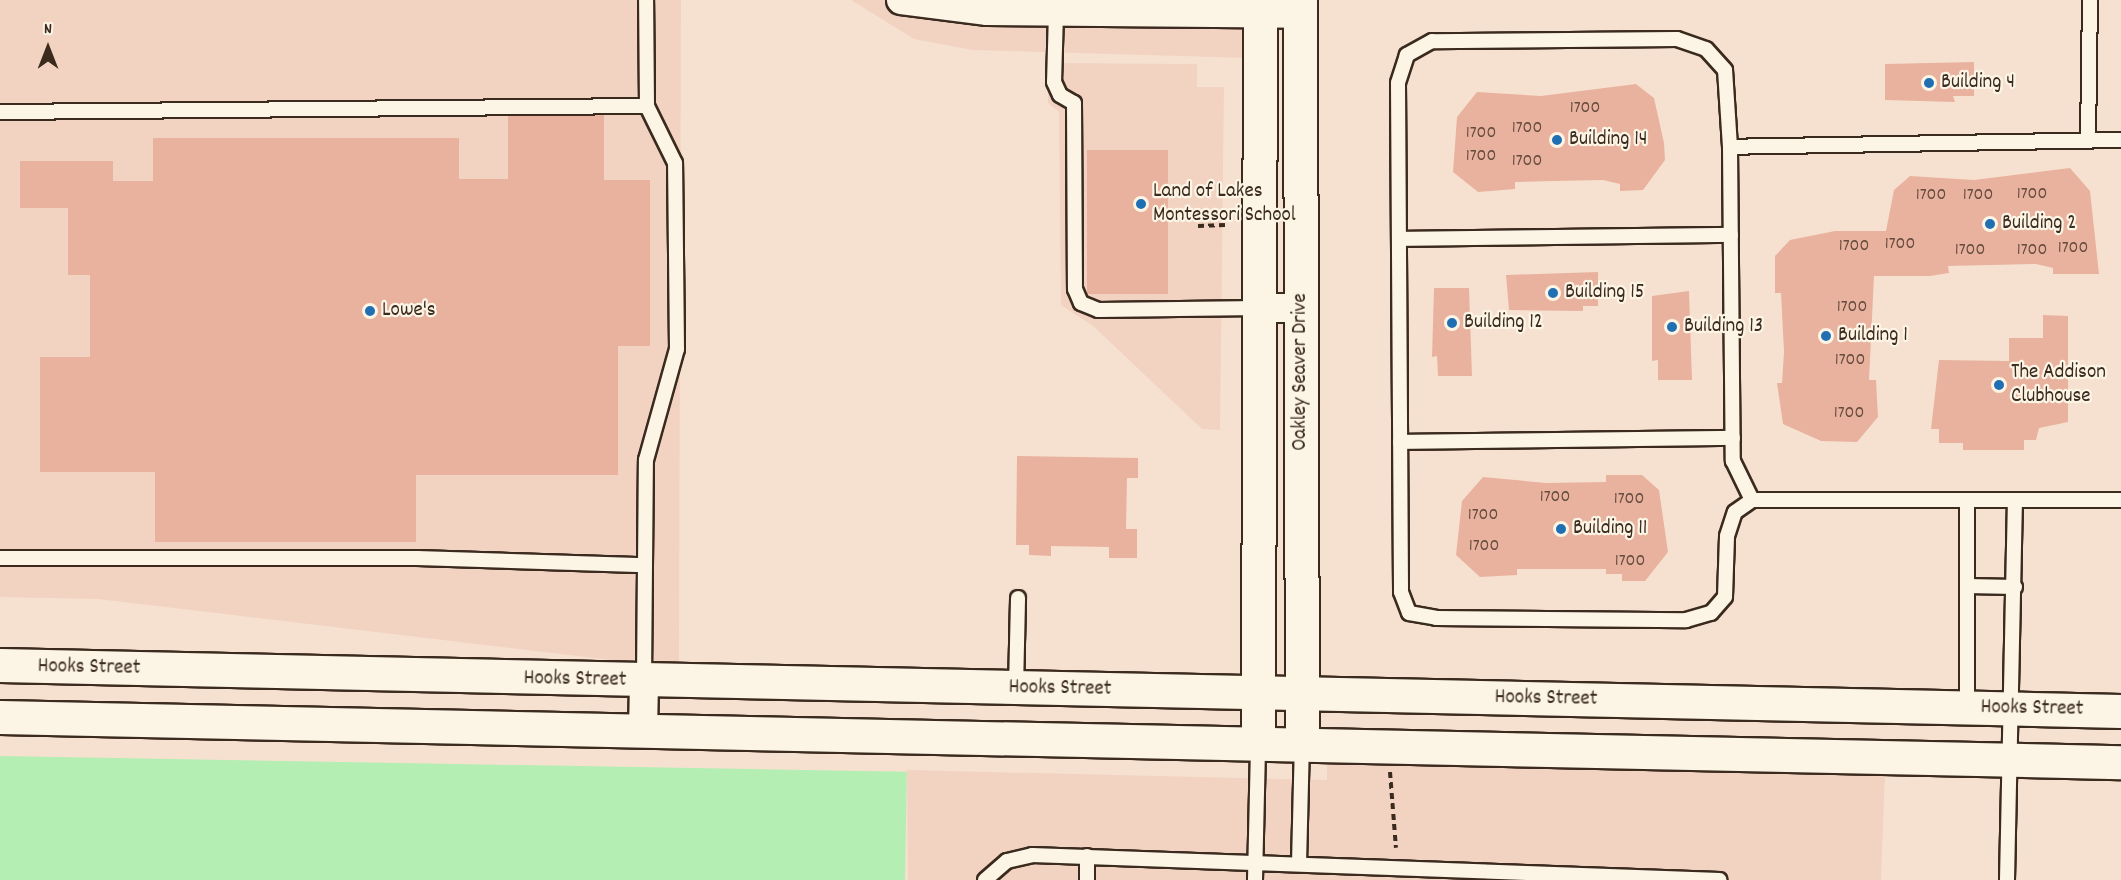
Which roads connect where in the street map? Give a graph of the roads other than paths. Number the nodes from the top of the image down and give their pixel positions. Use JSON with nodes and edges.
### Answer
{"nodes":[{"id":1,"x":646,"y":0,"type":"edge"},
{"id":2,"x":901,"y":0,"type":"edge"},
{"id":3,"x":2090,"y":0,"type":"edge"},
{"id":4,"x":1260,"y":7,"type":"edge"},
{"id":5,"x":1300,"y":7,"type":"edge"},
{"id":6,"x":1056,"y":12,"type":"junction"},
{"id":7,"x":647,"y":106,"type":"junction"},
{"id":8,"x":0,"y":112,"type":"edge"},
{"id":9,"x":2121,"y":140,"type":"edge"},
{"id":10,"x":2088,"y":141,"type":"junction"},
{"id":11,"x":1730,"y":147,"type":"junction"},
{"id":12,"x":1731,"y":235,"type":"junction"},
{"id":13,"x":1399,"y":239,"type":"junction"},
{"id":14,"x":1260,"y":308,"type":"junction"},
{"id":15,"x":1301,"y":308,"type":"junction"},
{"id":16,"x":1733,"y":438,"type":"junction"},
{"id":17,"x":1400,"y":442,"type":"junction"},
{"id":18,"x":1752,"y":500,"type":"junction"},
{"id":19,"x":1967,"y":500,"type":"junction"},
{"id":20,"x":2015,"y":500,"type":"junction"},
{"id":21,"x":2121,"y":500,"type":"edge"},
{"id":22,"x":0,"y":558,"type":"edge"},
{"id":23,"x":645,"y":565,"type":"junction"},
{"id":24,"x":1967,"y":586,"type":"junction"},
{"id":25,"x":2015,"y":587,"type":"junction"},
{"id":26,"x":1017,"y":598,"type":"dead end"},
{"id":27,"x":0,"y":665,"type":"edge"},
{"id":28,"x":644,"y":682,"type":"junction"},
{"id":29,"x":1016,"y":688,"type":"junction"},
{"id":30,"x":1260,"y":693,"type":"junction"},
{"id":31,"x":1301,"y":694,"type":"junction"},
{"id":32,"x":1967,"y":708,"type":"junction"},
{"id":33,"x":2011,"y":709,"type":"junction"},
{"id":34,"x":2121,"y":711,"type":"edge"},
{"id":35,"x":0,"y":717,"type":"edge"},
{"id":36,"x":643,"y":731,"type":"junction"},
{"id":37,"x":1258,"y":743,"type":"junction"},
{"id":38,"x":1302,"y":744,"type":"junction"},
{"id":39,"x":2009,"y":760,"type":"junction"},
{"id":40,"x":2121,"y":762,"type":"edge"},
{"id":41,"x":1087,"y":856,"type":"junction"},
{"id":42,"x":1254,"y":862,"type":"junction"},
{"id":43,"x":1299,"y":864,"type":"junction"},
{"id":44,"x":1394,"y":873,"type":"edge"},
{"id":45,"x":985,"y":880,"type":"edge"},
{"id":46,"x":1087,"y":880,"type":"edge"},
{"id":47,"x":1255,"y":880,"type":"edge"},
{"id":48,"x":1720,"y":880,"type":"edge"},
{"id":49,"x":2007,"y":880,"type":"edge"}],
"edges":[{"from":1,"to":7,"type":"lane"},
{"from":2,"to":6,"type":"street"},
{"from":3,"to":10,"type":"lane"},
{"from":4,"to":5,"type":"street"},
{"from":4,"to":6,"type":"street"},
{"from":4,"to":14,"type":"street","name":"Oakley Seaver Drive"},
{"from":5,"to":15,"type":"street","name":"Oakley Seaver Drive"},
{"from":6,"to":14,"type":"lane"},
{"from":7,"to":8,"type":"lane"},
{"from":7,"to":23,"type":"lane"},
{"from":9,"to":10,"type":"lane"},
{"from":10,"to":11,"type":"lane"},
{"from":11,"to":12,"type":"lane"},
{"from":11,"to":13,"type":"lane"},
{"from":12,"to":13,"type":"lane"},
{"from":12,"to":16,"type":"lane"},
{"from":13,"to":17,"type":"lane"},
{"from":14,"to":15,"type":"street"},
{"from":14,"to":30,"type":"street","name":"Oakley Seaver Drive"},
{"from":15,"to":31,"type":"street","name":"Oakley Seaver Drive"},
{"from":16,"to":17,"type":"lane"},
{"from":16,"to":18,"type":"lane"},
{"from":17,"to":18,"type":"lane"},
{"from":18,"to":19,"type":"lane"},
{"from":19,"to":20,"type":"lane"},
{"from":19,"to":24,"type":"lane"},
{"from":20,"to":21,"type":"lane"},
{"from":20,"to":25,"type":"lane"},
{"from":22,"to":23,"type":"lane"},
{"from":23,"to":28,"type":"lane"},
{"from":24,"to":25,"type":"lane"},
{"from":24,"to":32,"type":"lane"},
{"from":25,"to":33,"type":"lane"},
{"from":26,"to":29,"type":"lane"},
{"from":27,"to":28,"type":"street","name":"Hooks Street"},
{"from":28,"to":29,"type":"street","name":"Hooks Street"},
{"from":28,"to":36,"type":"street"},
{"from":29,"to":30,"type":"street","name":"Hooks Street"},
{"from":30,"to":31,"type":"street","name":"Hooks Street"},
{"from":30,"to":37,"type":"street","name":"Oakley Seaver Drive"},
{"from":31,"to":32,"type":"street","name":"Hooks Street"},
{"from":31,"to":38,"type":"street","name":"Oakley Seaver Drive"},
{"from":32,"to":33,"type":"street","name":"Hooks Street"},
{"from":33,"to":34,"type":"street","name":"Hooks Street"},
{"from":33,"to":39,"type":"lane"},
{"from":35,"to":36,"type":"street"},
{"from":36,"to":37,"type":"street"},
{"from":37,"to":38,"type":"street"},
{"from":37,"to":42,"type":"lane"},
{"from":38,"to":39,"type":"street"},
{"from":38,"to":43,"type":"lane"},
{"from":39,"to":40,"type":"street"},
{"from":39,"to":49,"type":"lane"},
{"from":41,"to":42,"type":"lane"},
{"from":41,"to":45,"type":"lane"},
{"from":41,"to":46,"type":"lane"},
{"from":42,"to":43,"type":"lane"},
{"from":42,"to":47,"type":"lane"},
{"from":43,"to":44,"type":"lane"},
{"from":44,"to":48,"type":"lane"}]}
